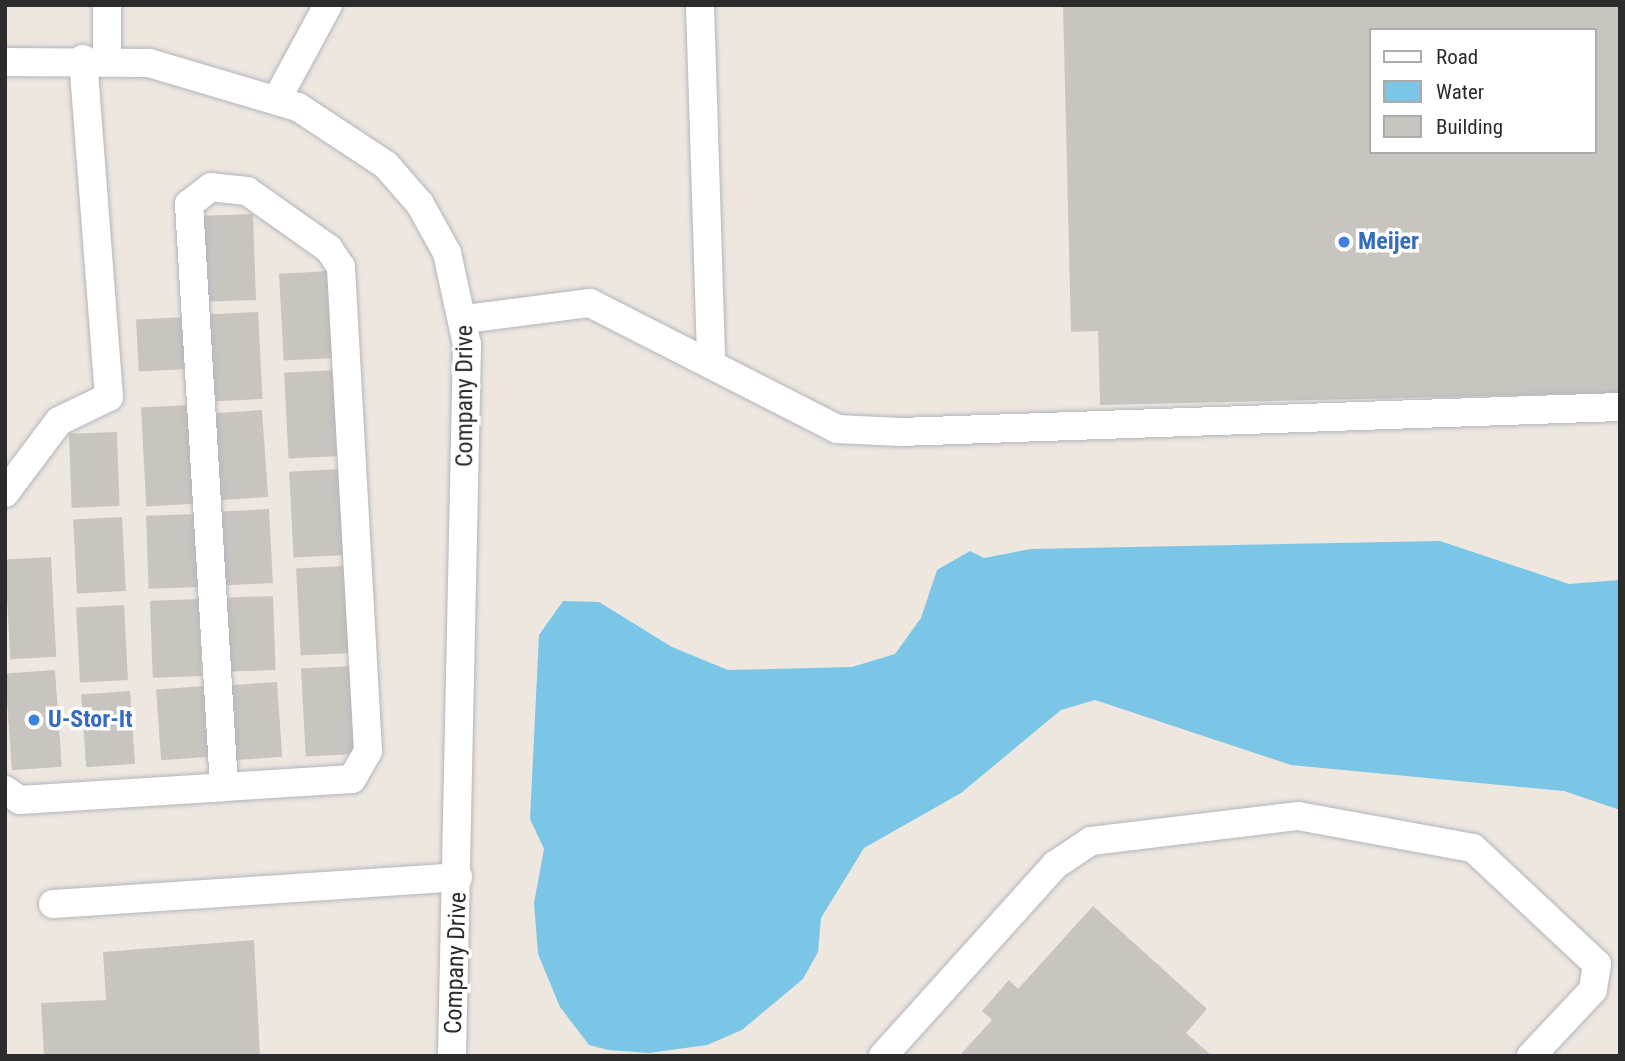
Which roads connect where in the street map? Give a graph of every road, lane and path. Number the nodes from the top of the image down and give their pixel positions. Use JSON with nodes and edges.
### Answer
{"nodes":[{"id":1,"x":107,"y":5,"type":"edge"},
{"id":2,"x":328,"y":5,"type":"edge"},
{"id":3,"x":700,"y":5,"type":"edge"},
{"id":4,"x":95,"y":59,"type":"junction"},
{"id":5,"x":5,"y":62,"type":"edge"},
{"id":6,"x":277,"y":99,"type":"junction"},
{"id":7,"x":466,"y":319,"type":"junction"},
{"id":8,"x":711,"y":362,"type":"junction"},
{"id":9,"x":1620,"y":407,"type":"edge"},
{"id":10,"x":5,"y":493,"type":"edge"},
{"id":11,"x":224,"y":788,"type":"junction"},
{"id":12,"x":5,"y":790,"type":"edge"},
{"id":13,"x":458,"y":877,"type":"junction"},
{"id":14,"x":53,"y":904,"type":"dead end"},
{"id":15,"x":452,"y":1056,"type":"edge"},
{"id":16,"x":883,"y":1056,"type":"edge"},
{"id":17,"x":1531,"y":1056,"type":"edge"}],
"edges":[{"from":1,"to":4,"type":"street"},
{"from":2,"to":6,"type":"street"},
{"from":3,"to":8,"type":"street"},
{"from":4,"to":5,"type":"street","name":"Company Drive"},
{"from":4,"to":6,"type":"street","name":"Company Drive"},
{"from":4,"to":10,"type":"street"},
{"from":6,"to":7,"type":"street","name":"Company Drive"},
{"from":7,"to":8,"type":"street"},
{"from":7,"to":13,"type":"street","name":"Company Drive"},
{"from":8,"to":9,"type":"street"},
{"from":11,"to":11,"type":"street"},
{"from":11,"to":12,"type":"street"},
{"from":13,"to":14,"type":"street"},
{"from":13,"to":15,"type":"street","name":"Company Drive"},
{"from":16,"to":17,"type":"street"}]}
